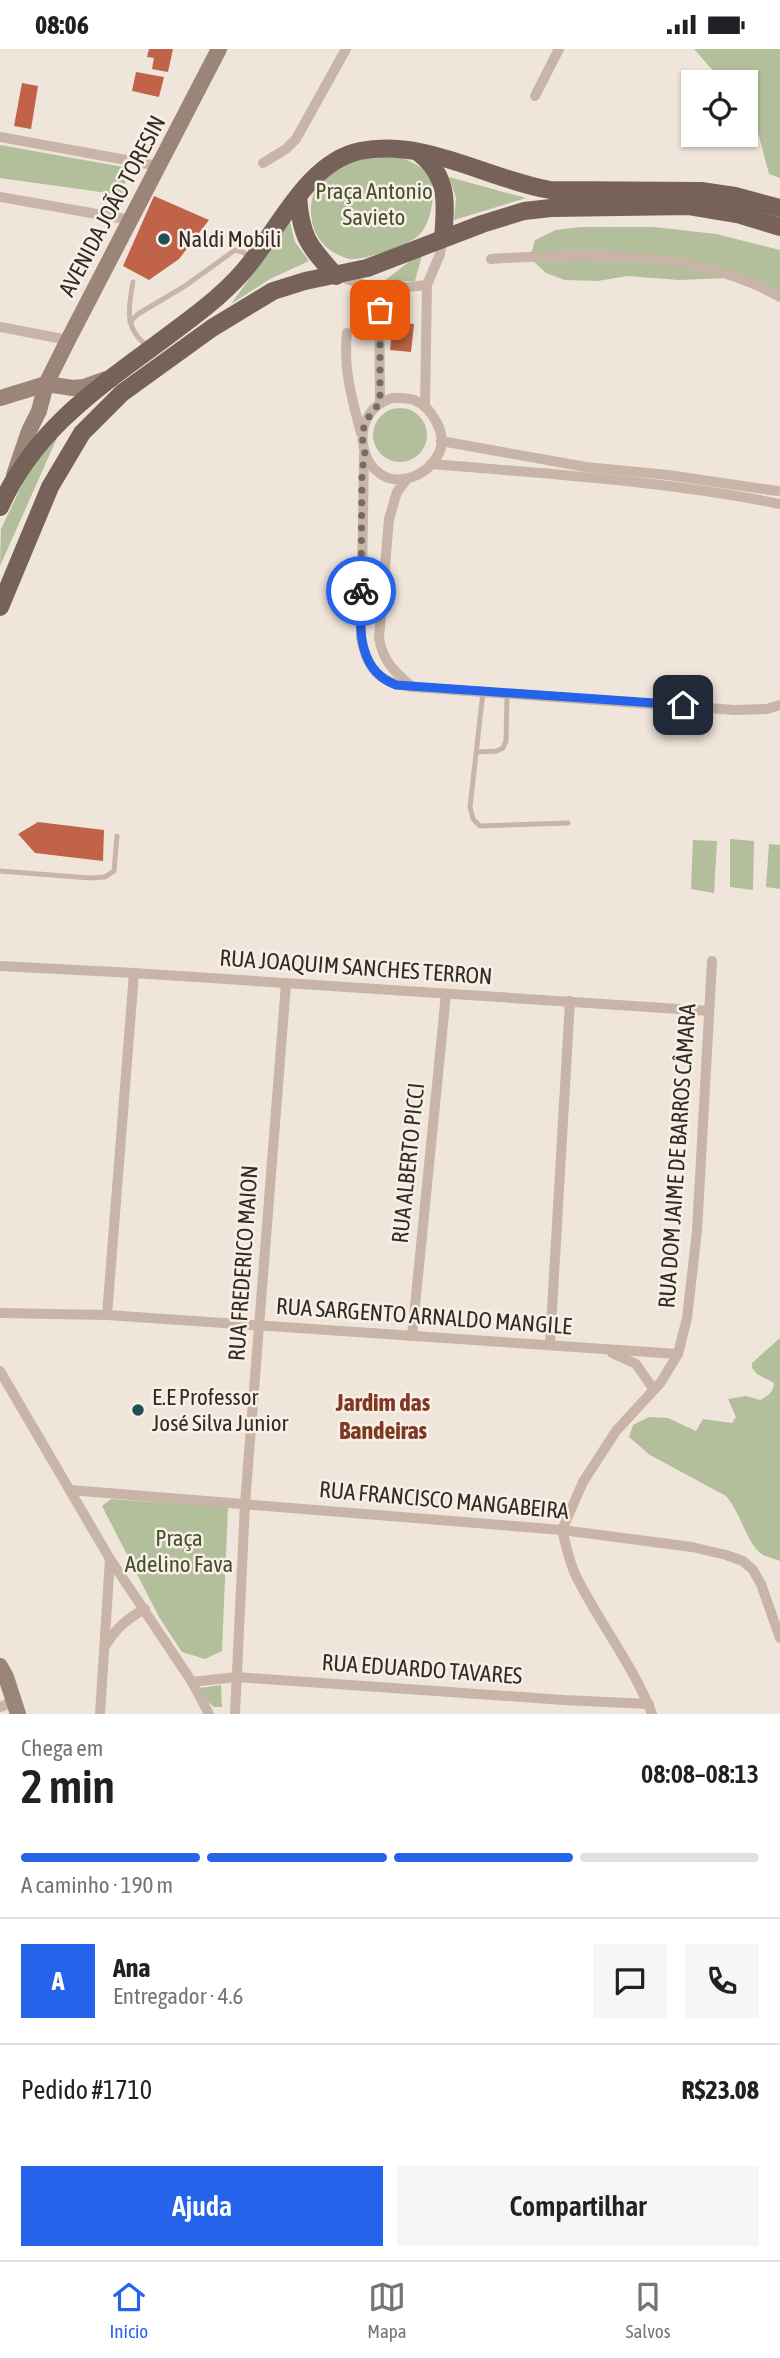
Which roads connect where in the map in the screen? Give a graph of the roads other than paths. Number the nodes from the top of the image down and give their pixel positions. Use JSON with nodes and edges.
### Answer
{"nodes":[{"id":1,"x":219,"y":49,"type":"edge"},
{"id":2,"x":346,"y":49,"type":"edge"},
{"id":3,"x":559,"y":49,"type":"edge"},
{"id":4,"x":535,"y":96,"type":"dead end"},
{"id":5,"x":0,"y":137,"type":"edge"},
{"id":6,"x":417,"y":151,"type":"junction"},
{"id":7,"x":263,"y":163,"type":"dead end"},
{"id":8,"x":159,"y":166,"type":"junction"},
{"id":9,"x":0,"y":197,"type":"edge"},
{"id":10,"x":299,"y":197,"type":"junction"},
{"id":11,"x":780,"y":208,"type":"edge"},
{"id":12,"x":131,"y":220,"type":"junction"},
{"id":13,"x":780,"y":227,"type":"edge"},
{"id":14,"x":443,"y":238,"type":"junction"},
{"id":15,"x":491,"y":259,"type":"dead end"},
{"id":16,"x":253,"y":260,"type":"junction"},
{"id":17,"x":336,"y":275,"type":"junction"},
{"id":18,"x":133,"y":282,"type":"dead end"},
{"id":19,"x":427,"y":285,"type":"junction"},
{"id":20,"x":379,"y":291,"type":"junction"},
{"id":21,"x":780,"y":297,"type":"edge"},
{"id":22,"x":130,"y":322,"type":"junction"},
{"id":23,"x":0,"y":327,"type":"edge"},
{"id":24,"x":347,"y":333,"type":"dead end"},
{"id":25,"x":68,"y":340,"type":"junction"},
{"id":26,"x":151,"y":349,"type":"junction"},
{"id":27,"x":115,"y":376,"type":"junction"},
{"id":28,"x":46,"y":384,"type":"junction"},
{"id":29,"x":0,"y":398,"type":"edge"},
{"id":30,"x":380,"y":402,"type":"junction"},
{"id":31,"x":425,"y":407,"type":"junction"},
{"id":32,"x":362,"y":436,"type":"junction"},
{"id":33,"x":441,"y":440,"type":"junction"},
{"id":34,"x":365,"y":454,"type":"junction"},
{"id":35,"x":433,"y":464,"type":"junction"},
{"id":36,"x":407,"y":479,"type":"junction"},
{"id":37,"x":12,"y":481,"type":"junction"},
{"id":38,"x":778,"y":496,"type":"edge"},
{"id":39,"x":0,"y":507,"type":"edge"},
{"id":40,"x":0,"y":607,"type":"edge"},
{"id":41,"x":412,"y":687,"type":"junction"},
{"id":42,"x":484,"y":692,"type":"junction"},
{"id":43,"x":507,"y":694,"type":"junction"},
{"id":44,"x":780,"y":705,"type":"edge"},
{"id":45,"x":477,"y":752,"type":"junction"},
{"id":46,"x":568,"y":823,"type":"dead end"},
{"id":47,"x":117,"y":836,"type":"dead end"},
{"id":48,"x":0,"y":871,"type":"edge"},
{"id":49,"x":712,"y":961,"type":"dead end"},
{"id":50,"x":0,"y":966,"type":"edge"},
{"id":51,"x":134,"y":973,"type":"junction"},
{"id":52,"x":286,"y":984,"type":"junction"},
{"id":53,"x":446,"y":994,"type":"junction"},
{"id":54,"x":570,"y":1001,"type":"junction"},
{"id":55,"x":709,"y":1011,"type":"junction"},
{"id":56,"x":0,"y":1313,"type":"edge"},
{"id":57,"x":107,"y":1315,"type":"junction"},
{"id":58,"x":259,"y":1327,"type":"junction"},
{"id":59,"x":412,"y":1336,"type":"junction"},
{"id":60,"x":550,"y":1344,"type":"junction"},
{"id":61,"x":603,"y":1349,"type":"junction"},
{"id":62,"x":678,"y":1354,"type":"junction"},
{"id":63,"x":0,"y":1371,"type":"edge"},
{"id":64,"x":654,"y":1390,"type":"junction"},
{"id":65,"x":70,"y":1490,"type":"junction"},
{"id":66,"x":245,"y":1504,"type":"junction"},
{"id":67,"x":562,"y":1530,"type":"junction"},
{"id":68,"x":110,"y":1559,"type":"junction"},
{"id":69,"x":145,"y":1609,"type":"junction"},
{"id":70,"x":780,"y":1639,"type":"edge"},
{"id":71,"x":104,"y":1648,"type":"junction"},
{"id":72,"x":0,"y":1666,"type":"edge"},
{"id":73,"x":236,"y":1677,"type":"junction"},
{"id":74,"x":192,"y":1682,"type":"junction"},
{"id":75,"x":11,"y":1708,"type":"edge"},
{"id":76,"x":650,"y":1709,"type":"edge"},
{"id":77,"x":100,"y":1714,"type":"edge"},
{"id":78,"x":209,"y":1714,"type":"edge"},
{"id":79,"x":235,"y":1714,"type":"edge"}],
"edges":[{"from":1,"to":8,"type":"street","name":"AVENIDA JOÃO TORESIN"},
{"from":2,"to":7,"type":"street"},
{"from":3,"to":4,"type":"street"},
{"from":5,"to":8,"type":"street"},
{"from":6,"to":10,"type":"main road"},
{"from":6,"to":11,"type":"main road"},
{"from":6,"to":14,"type":"main road"},
{"from":8,"to":12,"type":"street","name":"AVENIDA JOÃO TORESIN"},
{"from":9,"to":12,"type":"street"},
{"from":10,"to":16,"type":"main road"},
{"from":10,"to":17,"type":"main road"},
{"from":12,"to":25,"type":"street","name":"AVENIDA JOÃO TORESIN"},
{"from":13,"to":14,"type":"main road"},
{"from":14,"to":17,"type":"main road"},
{"from":14,"to":19,"type":"street"},
{"from":15,"to":21,"type":"street"},
{"from":16,"to":22,"type":"lane"},
{"from":16,"to":26,"type":"main road"},
{"from":17,"to":20,"type":"street"},
{"from":17,"to":40,"type":"main road"},
{"from":18,"to":22,"type":"lane"},
{"from":19,"to":20,"type":"street"},
{"from":19,"to":31,"type":"street"},
{"from":20,"to":30,"type":"street"},
{"from":22,"to":26,"type":"lane"},
{"from":23,"to":25,"type":"street"},
{"from":24,"to":32,"type":"street"},
{"from":25,"to":28,"type":"street","name":"AVENIDA JOÃO TORESIN"},
{"from":26,"to":27,"type":"main road"},
{"from":27,"to":28,"type":"street"},
{"from":27,"to":37,"type":"main road"},
{"from":28,"to":29,"type":"street"},
{"from":28,"to":37,"type":"street","name":"AVENIDA JOÃO TORESIN"},
{"from":30,"to":31,"type":"street"},
{"from":30,"to":32,"type":"street"},
{"from":31,"to":33,"type":"street"},
{"from":32,"to":34,"type":"street"},
{"from":33,"to":35,"type":"street"},
{"from":33,"to":38,"type":"street"},
{"from":34,"to":36,"type":"street"},
{"from":34,"to":41,"type":"street"},
{"from":35,"to":36,"type":"street"},
{"from":35,"to":38,"type":"street"},
{"from":36,"to":41,"type":"street"},
{"from":37,"to":39,"type":"main road"},
{"from":41,"to":42,"type":"street"},
{"from":42,"to":43,"type":"street"},
{"from":42,"to":45,"type":"lane"},
{"from":43,"to":44,"type":"street"},
{"from":43,"to":45,"type":"lane"},
{"from":45,"to":46,"type":"lane"},
{"from":47,"to":48,"type":"lane"},
{"from":49,"to":55,"type":"street","name":"RUA DOM JAIME DE BARROS CÂMARA"},
{"from":50,"to":51,"type":"street","name":"RUA JOAQUIM SANCHES TERRON"},
{"from":51,"to":52,"type":"street","name":"RUA JOAQUIM SANCHES TERRON"},
{"from":51,"to":57,"type":"street"},
{"from":52,"to":53,"type":"street","name":"RUA JOAQUIM SANCHES TERRON"},
{"from":52,"to":58,"type":"street","name":"RUA FREDERICO MAION"},
{"from":53,"to":54,"type":"street","name":"RUA JOAQUIM SANCHES TERRON"},
{"from":53,"to":59,"type":"street","name":"RUA ALBERTO PICCI"},
{"from":54,"to":55,"type":"street","name":"RUA JOAQUIM SANCHES TERRON"},
{"from":54,"to":60,"type":"street"},
{"from":55,"to":62,"type":"street","name":"RUA DOM JAIME DE BARROS CÂMARA"},
{"from":56,"to":57,"type":"street","name":"RUA SARGENTO ARNALDO MANGILE"},
{"from":57,"to":58,"type":"street","name":"RUA SARGENTO ARNALDO MANGILE"},
{"from":58,"to":59,"type":"street","name":"RUA SARGENTO ARNALDO MANGILE"},
{"from":58,"to":66,"type":"street","name":"RUA FREDERICO MAION"},
{"from":59,"to":60,"type":"street","name":"RUA SARGENTO ARNALDO MANGILE"},
{"from":60,"to":61,"type":"street","name":"RUA SARGENTO ARNALDO MANGILE"},
{"from":61,"to":62,"type":"street","name":"RUA SARGENTO ARNALDO MANGILE"},
{"from":61,"to":64,"type":"street"},
{"from":62,"to":64,"type":"street","name":"RUA DOM JAIME DE BARROS CÂMARA"},
{"from":63,"to":65,"type":"street"},
{"from":64,"to":67,"type":"street","name":"RUA DOM JAIME DE BARROS CÂMARA"},
{"from":65,"to":66,"type":"street","name":"RUA FRANCISCO MANGABEIRA"},
{"from":65,"to":68,"type":"street"},
{"from":66,"to":67,"type":"street","name":"RUA FRANCISCO MANGABEIRA"},
{"from":66,"to":73,"type":"street","name":"RUA FREDERICO MAION"},
{"from":67,"to":70,"type":"street","name":"RUA FRANCISCO MANGABEIRA"},
{"from":67,"to":76,"type":"street"},
{"from":68,"to":69,"type":"street"},
{"from":68,"to":71,"type":"street"},
{"from":69,"to":71,"type":"street"},
{"from":69,"to":74,"type":"street"},
{"from":71,"to":77,"type":"street"},
{"from":72,"to":75,"type":"street"},
{"from":73,"to":74,"type":"street","name":"RUA EDUARDO TAVARES"},
{"from":73,"to":76,"type":"street","name":"RUA EDUARDO TAVARES"},
{"from":73,"to":79,"type":"street","name":"RUA FREDERICO MAION"},
{"from":74,"to":78,"type":"street"}]}
